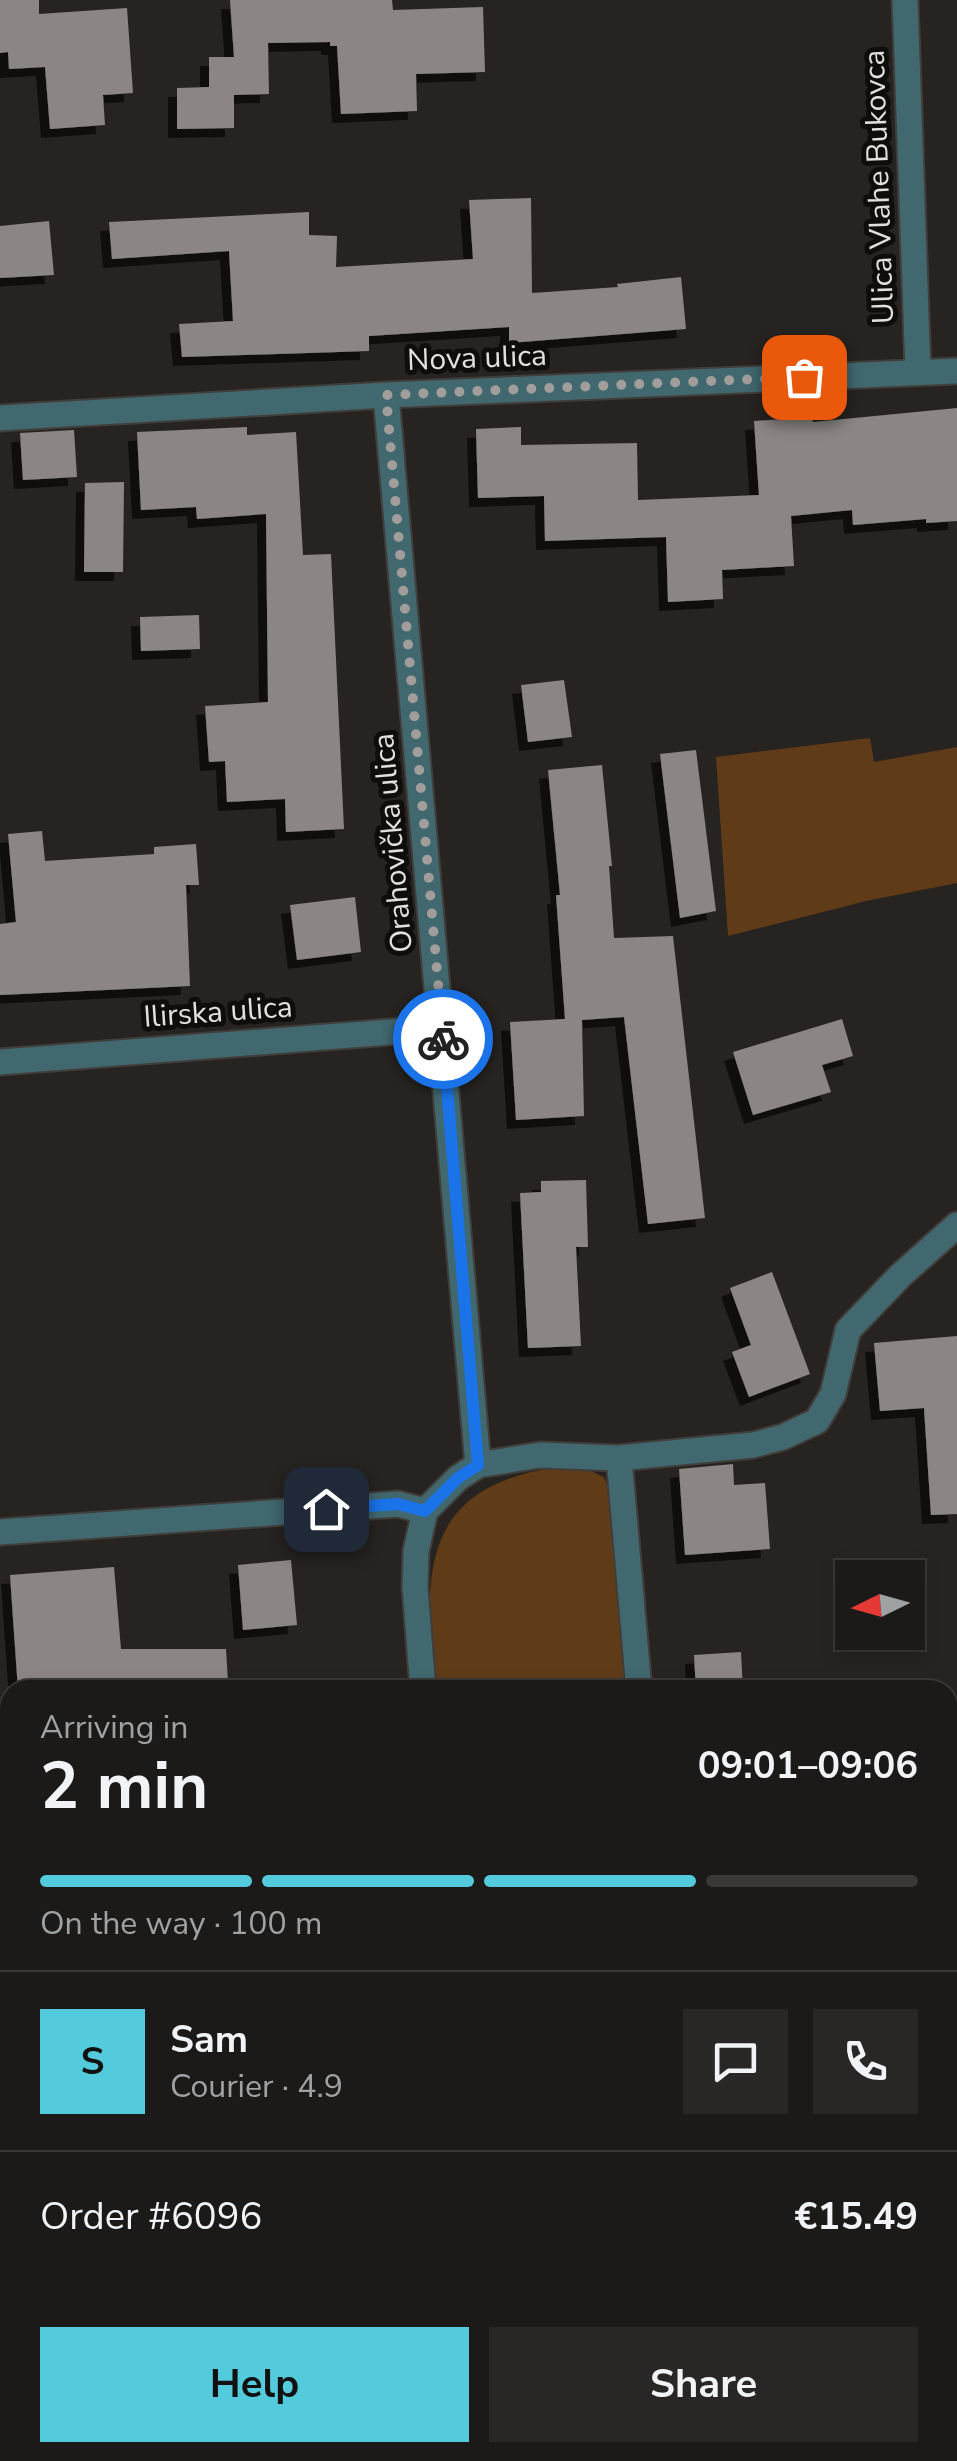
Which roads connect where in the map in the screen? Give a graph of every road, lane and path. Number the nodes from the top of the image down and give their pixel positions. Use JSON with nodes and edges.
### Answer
{"nodes":[{"id":1,"x":905,"y":0,"type":"edge"},
{"id":2,"x":957,"y":371,"type":"edge"},
{"id":3,"x":918,"y":372,"type":"junction"},
{"id":4,"x":386,"y":395,"type":"junction"},
{"id":5,"x":0,"y":418,"type":"edge"},
{"id":6,"x":442,"y":1028,"type":"junction"},
{"id":7,"x":0,"y":1062,"type":"edge"},
{"id":8,"x":957,"y":1226,"type":"edge"},
{"id":9,"x":619,"y":1458,"type":"junction"},
{"id":10,"x":478,"y":1465,"type":"junction"},
{"id":11,"x":425,"y":1511,"type":"junction"},
{"id":12,"x":0,"y":1532,"type":"edge"},
{"id":13,"x":422,"y":1680,"type":"edge"},
{"id":14,"x":638,"y":1680,"type":"edge"}],
"edges":[{"from":1,"to":3,"type":"street","name":"Ulica Vlahe Bukovca"},
{"from":2,"to":3,"type":"street","name":"Nova ulica"},
{"from":3,"to":4,"type":"street","name":"Nova ulica"},
{"from":4,"to":5,"type":"street","name":"Nova ulica"},
{"from":4,"to":6,"type":"street","name":"Orahovička ulica"},
{"from":6,"to":7,"type":"street","name":"Ilirska ulica"},
{"from":6,"to":10,"type":"street","name":"Orahovička ulica"},
{"from":8,"to":9,"type":"street"},
{"from":9,"to":10,"type":"street"},
{"from":9,"to":14,"type":"street"},
{"from":10,"to":11,"type":"street"},
{"from":11,"to":12,"type":"street"},
{"from":11,"to":13,"type":"street"}]}
